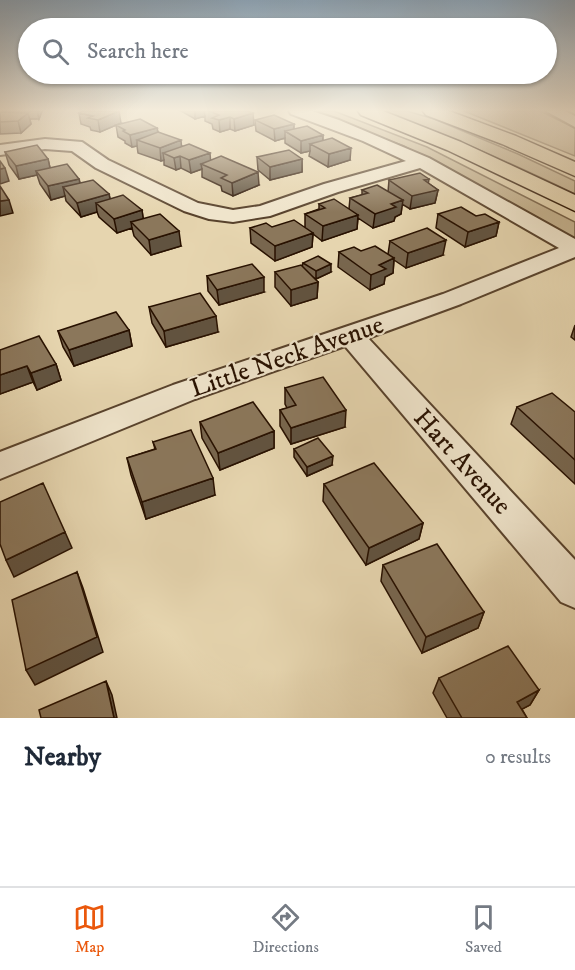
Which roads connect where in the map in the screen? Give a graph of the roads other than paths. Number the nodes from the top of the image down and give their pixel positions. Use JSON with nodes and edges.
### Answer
{"nodes":[{"id":1,"x":41,"y":145,"type":"edge"},
{"id":2,"x":53,"y":145,"type":"edge"},
{"id":3,"x":384,"y":145,"type":"edge"},
{"id":4,"x":450,"y":145,"type":"edge"},
{"id":5,"x":518,"y":145,"type":"edge"},
{"id":6,"x":0,"y":150,"type":"edge"},
{"id":7,"x":423,"y":162,"type":"junction"},
{"id":8,"x":575,"y":170,"type":"edge"},
{"id":9,"x":575,"y":204,"type":"edge"},
{"id":10,"x":575,"y":248,"type":"edge"},
{"id":11,"x":350,"y":335,"type":"junction"},
{"id":12,"x":0,"y":466,"type":"edge"},
{"id":13,"x":575,"y":589,"type":"edge"}],
"edges":[{"from":1,"to":6,"type":"street"},
{"from":2,"to":7,"type":"street"},
{"from":3,"to":7,"type":"street"},
{"from":4,"to":9,"type":"highway"},
{"from":5,"to":8,"type":"highway"},
{"from":7,"to":10,"type":"street"},
{"from":10,"to":11,"type":"street","name":"Little Neck Avenue"},
{"from":11,"to":12,"type":"street","name":"Little Neck Avenue"},
{"from":11,"to":13,"type":"street","name":"Hart Avenue"}]}
